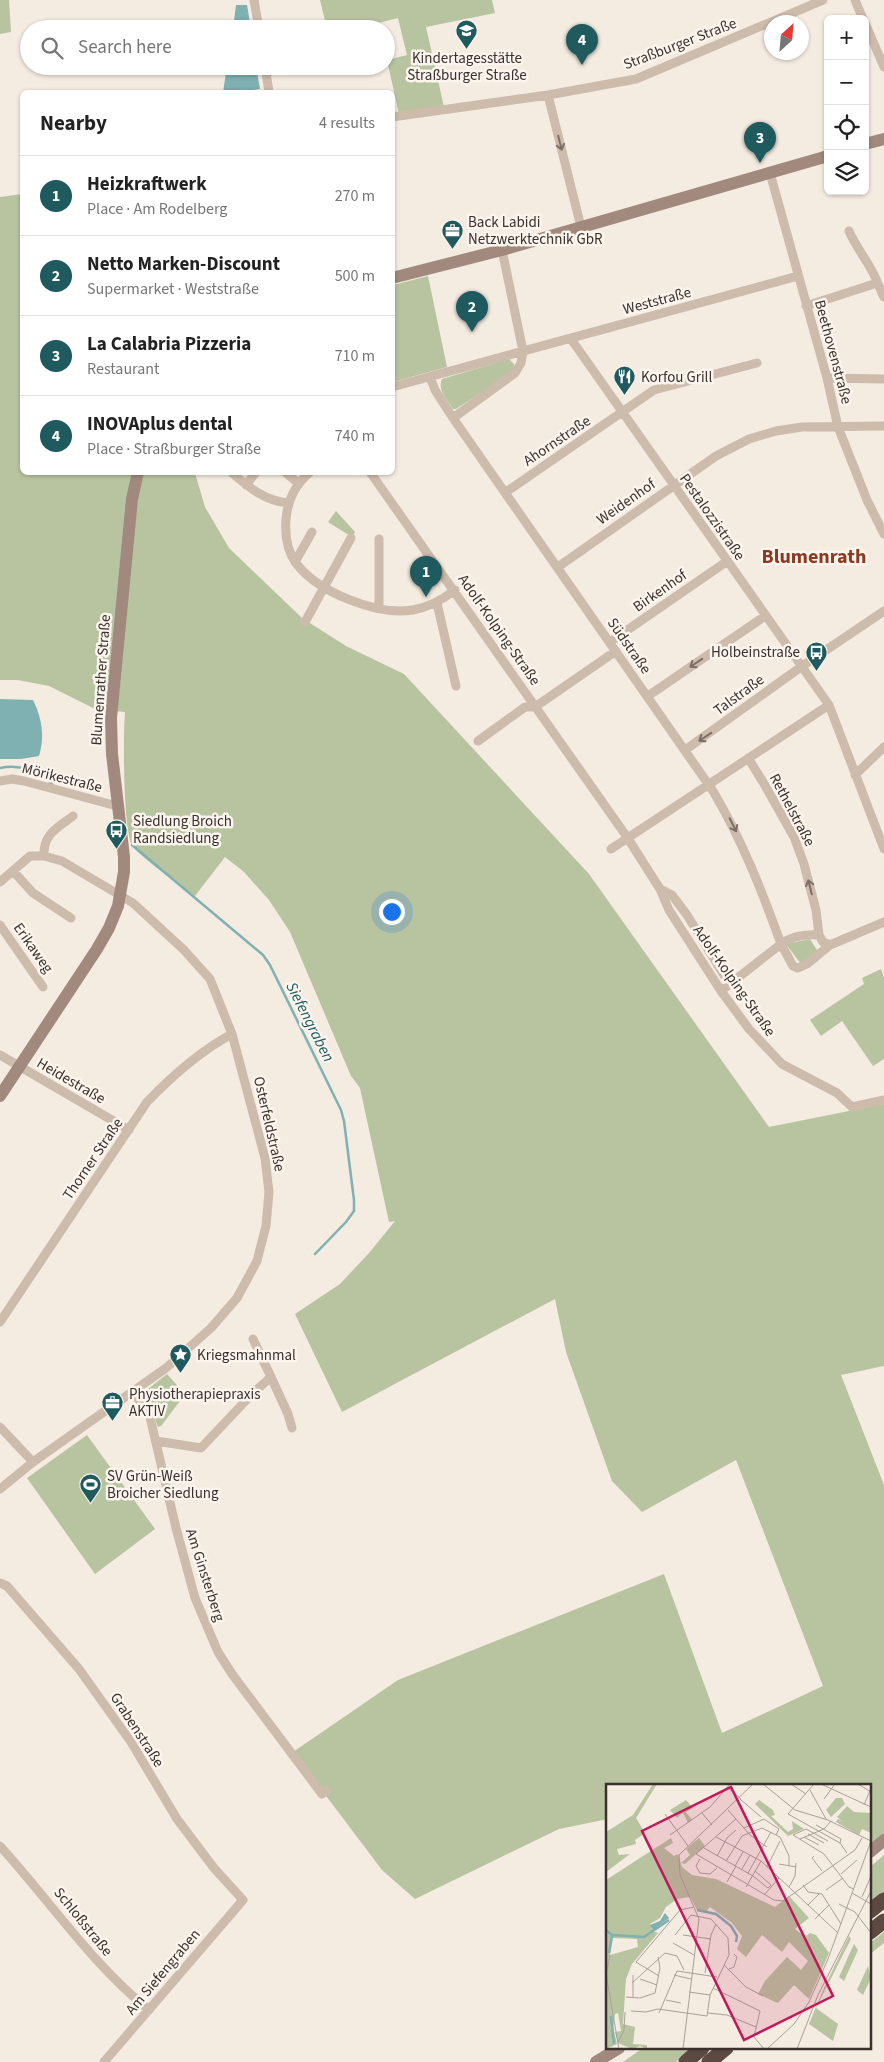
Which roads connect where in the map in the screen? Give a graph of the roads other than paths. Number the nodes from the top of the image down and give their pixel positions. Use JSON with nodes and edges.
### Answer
{"nodes":[{"id":1,"x":254,"y":0,"type":"edge"},
{"id":2,"x":823,"y":0,"type":"edge"},
{"id":3,"x":855,"y":0,"type":"edge"},
{"id":4,"x":861,"y":15,"type":"edge"},
{"id":5,"x":257,"y":20,"type":"edge"},
{"id":6,"x":869,"y":32,"type":"edge"},
{"id":7,"x":884,"y":67,"type":"edge"},
{"id":8,"x":267,"y":75,"type":"edge"},
{"id":9,"x":270,"y":90,"type":"edge"},
{"id":10,"x":548,"y":95,"type":"junction"},
{"id":11,"x":395,"y":117,"type":"edge"},
{"id":12,"x":884,"y":139,"type":"edge"},
{"id":13,"x":869,"y":143,"type":"edge"},
{"id":14,"x":824,"y":157,"type":"edge"},
{"id":15,"x":770,"y":173,"type":"junction"},
{"id":16,"x":581,"y":227,"type":"junction"},
{"id":17,"x":849,"y":231,"type":"dead end"},
{"id":18,"x":502,"y":250,"type":"junction"},
{"id":19,"x":798,"y":276,"type":"junction"},
{"id":20,"x":395,"y":277,"type":"edge"},
{"id":21,"x":878,"y":284,"type":"junction"},
{"id":22,"x":884,"y":297,"type":"edge"},
{"id":23,"x":806,"y":306,"type":"junction"},
{"id":24,"x":571,"y":339,"type":"junction"},
{"id":25,"x":523,"y":351,"type":"junction"},
{"id":26,"x":757,"y":363,"type":"dead end"},
{"id":27,"x":430,"y":377,"type":"junction"},
{"id":28,"x":827,"y":378,"type":"junction"},
{"id":29,"x":884,"y":379,"type":"edge"},
{"id":30,"x":395,"y":386,"type":"edge"},
{"id":31,"x":622,"y":412,"type":"junction"},
{"id":32,"x":453,"y":418,"type":"junction"},
{"id":33,"x":884,"y":426,"type":"edge"},
{"id":34,"x":838,"y":427,"type":"junction"},
{"id":35,"x":137,"y":475,"type":"edge"},
{"id":36,"x":234,"y":475,"type":"edge"},
{"id":37,"x":254,"y":475,"type":"edge"},
{"id":38,"x":289,"y":475,"type":"edge"},
{"id":39,"x":307,"y":475,"type":"edge"},
{"id":40,"x":372,"y":475,"type":"edge"},
{"id":41,"x":298,"y":483,"type":"junction"},
{"id":42,"x":246,"y":485,"type":"junction"},
{"id":43,"x":673,"y":486,"type":"junction"},
{"id":44,"x":506,"y":492,"type":"junction"},
{"id":45,"x":288,"y":503,"type":"junction"},
{"id":46,"x":312,"y":532,"type":"dead end"},
{"id":47,"x":884,"y":534,"type":"edge"},
{"id":48,"x":350,"y":538,"type":"dead end"},
{"id":49,"x":379,"y":539,"type":"dead end"},
{"id":50,"x":296,"y":562,"type":"junction"},
{"id":51,"x":726,"y":562,"type":"junction"},
{"id":52,"x":558,"y":567,"type":"junction"},
{"id":53,"x":325,"y":587,"type":"junction"},
{"id":54,"x":455,"y":590,"type":"junction"},
{"id":55,"x":436,"y":603,"type":"junction"},
{"id":56,"x":379,"y":608,"type":"junction"},
{"id":57,"x":884,"y":611,"type":"edge"},
{"id":58,"x":765,"y":616,"type":"junction"},
{"id":59,"x":305,"y":622,"type":"dead end"},
{"id":60,"x":610,"y":642,"type":"junction"},
{"id":61,"x":616,"y":651,"type":"junction"},
{"id":62,"x":801,"y":667,"type":"junction"},
{"id":63,"x":456,"y":686,"type":"dead end"},
{"id":64,"x":648,"y":696,"type":"junction"},
{"id":65,"x":829,"y":705,"type":"junction"},
{"id":66,"x":535,"y":707,"type":"junction"},
{"id":67,"x":478,"y":742,"type":"dead end"},
{"id":68,"x":884,"y":747,"type":"edge"},
{"id":69,"x":685,"y":750,"type":"junction"},
{"id":70,"x":748,"y":758,"type":"junction"},
{"id":71,"x":855,"y":774,"type":"junction"},
{"id":72,"x":0,"y":781,"type":"edge"},
{"id":73,"x":708,"y":783,"type":"junction"},
{"id":74,"x":117,"y":806,"type":"junction"},
{"id":75,"x":73,"y":816,"type":"dead end"},
{"id":76,"x":627,"y":837,"type":"junction"},
{"id":77,"x":883,"y":844,"type":"edge"},
{"id":78,"x":611,"y":849,"type":"dead end"},
{"id":79,"x":44,"y":856,"type":"junction"},
{"id":80,"x":13,"y":871,"type":"junction"},
{"id":81,"x":0,"y":882,"type":"edge"},
{"id":82,"x":660,"y":889,"type":"junction"},
{"id":83,"x":121,"y":895,"type":"junction"},
{"id":84,"x":71,"y":918,"type":"dead end"},
{"id":85,"x":884,"y":922,"type":"edge"},
{"id":86,"x":0,"y":925,"type":"edge"},
{"id":87,"x":819,"y":935,"type":"junction"},
{"id":88,"x":780,"y":944,"type":"junction"},
{"id":89,"x":830,"y":945,"type":"junction"},
{"id":90,"x":730,"y":984,"type":"junction"},
{"id":91,"x":42,"y":986,"type":"dead end"},
{"id":92,"x":721,"y":991,"type":"junction"},
{"id":93,"x":232,"y":1034,"type":"junction"},
{"id":94,"x":0,"y":1055,"type":"edge"},
{"id":95,"x":20,"y":1067,"type":"junction"},
{"id":96,"x":0,"y":1096,"type":"edge"},
{"id":97,"x":884,"y":1100,"type":"edge"},
{"id":98,"x":129,"y":1130,"type":"junction"},
{"id":99,"x":0,"y":1322,"type":"edge"},
{"id":100,"x":253,"y":1338,"type":"dead end"},
{"id":101,"x":271,"y":1377,"type":"junction"},
{"id":102,"x":133,"y":1392,"type":"junction"},
{"id":103,"x":0,"y":1427,"type":"edge"},
{"id":104,"x":292,"y":1428,"type":"dead end"},
{"id":105,"x":156,"y":1441,"type":"junction"},
{"id":106,"x":33,"y":1462,"type":"junction"},
{"id":107,"x":0,"y":1489,"type":"edge"},
{"id":108,"x":0,"y":1583,"type":"edge"},
{"id":109,"x":327,"y":1791,"type":"dead end"},
{"id":110,"x":884,"y":1840,"type":"edge"},
{"id":111,"x":0,"y":1846,"type":"edge"},
{"id":112,"x":872,"y":1850,"type":"edge"},
{"id":113,"x":243,"y":1900,"type":"joint"},
{"id":114,"x":884,"y":1900,"type":"edge"},
{"id":115,"x":872,"y":1909,"type":"edge"},
{"id":116,"x":884,"y":1921,"type":"edge"},
{"id":117,"x":872,"y":1930,"type":"edge"},
{"id":118,"x":149,"y":2010,"type":"junction"},
{"id":119,"x":616,"y":2050,"type":"edge"},
{"id":120,"x":700,"y":2050,"type":"edge"},
{"id":121,"x":724,"y":2050,"type":"edge"},
{"id":122,"x":104,"y":2062,"type":"edge"},
{"id":123,"x":596,"y":2062,"type":"edge"},
{"id":124,"x":686,"y":2062,"type":"edge"},
{"id":125,"x":709,"y":2062,"type":"edge"}],
"edges":[{"from":1,"to":5,"type":"street"},
{"from":2,"to":10,"type":"street","name":"Straßburger Straße"},
{"from":3,"to":4,"type":"street"},
{"from":6,"to":7,"type":"street"},
{"from":8,"to":9,"type":"street"},
{"from":10,"to":11,"type":"street","name":"Straßburger Straße"},
{"from":10,"to":16,"type":"street","one_way":true},
{"from":12,"to":13,"type":"street"},
{"from":14,"to":15,"type":"street"},
{"from":15,"to":16,"type":"street"},
{"from":15,"to":19,"type":"street","name":"Beethovenstraße"},
{"from":16,"to":18,"type":"street"},
{"from":17,"to":21,"type":"street"},
{"from":18,"to":20,"type":"street"},
{"from":18,"to":25,"type":"street"},
{"from":19,"to":23,"type":"street","name":"Beethovenstraße"},
{"from":19,"to":24,"type":"street","name":"Weststraße"},
{"from":21,"to":22,"type":"street"},
{"from":21,"to":23,"type":"street"},
{"from":23,"to":28,"type":"street","name":"Beethovenstraße"},
{"from":24,"to":25,"type":"street","name":"Weststraße"},
{"from":24,"to":31,"type":"street","name":"Pestalozzistraße"},
{"from":25,"to":27,"type":"street","name":"Weststraße"},
{"from":25,"to":32,"type":"street"},
{"from":26,"to":31,"type":"street","name":"Ahornstraße"},
{"from":27,"to":30,"type":"street","name":"Weststraße"},
{"from":27,"to":32,"type":"street","name":"Südstraße"},
{"from":28,"to":29,"type":"street"},
{"from":28,"to":34,"type":"street","name":"Beethovenstraße"},
{"from":31,"to":43,"type":"street","name":"Pestalozzistraße"},
{"from":31,"to":44,"type":"street","name":"Ahornstraße"},
{"from":32,"to":44,"type":"street","name":"Südstraße"},
{"from":33,"to":34,"type":"street","name":"Weidenhof"},
{"from":34,"to":43,"type":"street","name":"Weidenhof"},
{"from":34,"to":47,"type":"street","name":"Beethovenstraße"},
{"from":35,"to":74,"type":"street","name":"Blumenrather Straße"},
{"from":36,"to":42,"type":"street"},
{"from":37,"to":42,"type":"street"},
{"from":38,"to":41,"type":"street"},
{"from":39,"to":41,"type":"street"},
{"from":40,"to":54,"type":"street","name":"Adolf-Kolping-Straße"},
{"from":41,"to":45,"type":"street"},
{"from":42,"to":45,"type":"street"},
{"from":43,"to":51,"type":"street","name":"Pestalozzistraße"},
{"from":43,"to":52,"type":"street","name":"Weidenhof"},
{"from":44,"to":52,"type":"street","name":"Südstraße"},
{"from":45,"to":50,"type":"street"},
{"from":46,"to":50,"type":"street"},
{"from":48,"to":53,"type":"street"},
{"from":49,"to":56,"type":"street"},
{"from":50,"to":53,"type":"street"},
{"from":51,"to":58,"type":"street","name":"Pestalozzistraße"},
{"from":51,"to":60,"type":"street","name":"Birkenhof"},
{"from":52,"to":60,"type":"street","name":"Südstraße"},
{"from":53,"to":56,"type":"street"},
{"from":53,"to":59,"type":"street"},
{"from":54,"to":55,"type":"street"},
{"from":54,"to":66,"type":"street","name":"Adolf-Kolping-Straße"},
{"from":55,"to":56,"type":"street"},
{"from":55,"to":63,"type":"street"},
{"from":57,"to":62,"type":"street","name":"Talstraße"},
{"from":58,"to":62,"type":"street","name":"Pestalozzistraße"},
{"from":58,"to":64,"type":"street","one_way":true},
{"from":60,"to":61,"type":"street","name":"Südstraße"},
{"from":61,"to":64,"type":"street","name":"Südstraße"},
{"from":61,"to":66,"type":"street","name":"Adolf-Kolping-Straße"},
{"from":62,"to":65,"type":"street","name":"Pestalozzistraße"},
{"from":62,"to":69,"type":"street","name":"Talstraße","one_way":true},
{"from":64,"to":69,"type":"street","name":"Südstraße"},
{"from":65,"to":70,"type":"street"},
{"from":65,"to":71,"type":"street","name":"Pestalozzistraße"},
{"from":66,"to":67,"type":"street","name":"Adolf-Kolping-Straße"},
{"from":66,"to":76,"type":"street","name":"Adolf-Kolping-Straße"},
{"from":68,"to":71,"type":"street"},
{"from":69,"to":73,"type":"street","name":"Südstraße"},
{"from":70,"to":73,"type":"street"},
{"from":87,"to":70,"type":"street","name":"Rethelstraße","one_way":true},
{"from":71,"to":77,"type":"street","name":"Pestalozzistraße"},
{"from":72,"to":74,"type":"street","name":"Mörikestraße"},
{"from":73,"to":76,"type":"street"},
{"from":73,"to":88,"type":"street","name":"Südstraße","one_way":true},
{"from":74,"to":83,"type":"street","name":"Blumenrather Straße"},
{"from":75,"to":79,"type":"street"},
{"from":76,"to":78,"type":"street"},
{"from":76,"to":82,"type":"street","name":"Adolf-Kolping-Straße"},
{"from":79,"to":80,"type":"street"},
{"from":79,"to":83,"type":"street","name":"Osterfeldstraße"},
{"from":80,"to":81,"type":"street"},
{"from":80,"to":84,"type":"street"},
{"from":82,"to":90,"type":"street","name":"Adolf-Kolping-Straße"},
{"from":82,"to":92,"type":"street","name":"Adolf-Kolping-Straße"},
{"from":83,"to":93,"type":"street","name":"Osterfeldstraße"},
{"from":83,"to":95,"type":"street","name":"Blumenrather Straße"},
{"from":85,"to":89,"type":"street"},
{"from":86,"to":91,"type":"street","name":"Erikaweg"},
{"from":87,"to":88,"type":"street"},
{"from":87,"to":89,"type":"street"},
{"from":88,"to":89,"type":"street","name":"Südstraße"},
{"from":88,"to":90,"type":"street"},
{"from":90,"to":92,"type":"street"},
{"from":92,"to":97,"type":"street","name":"Adolf-Kolping-Straße"},
{"from":93,"to":98,"type":"street","name":"Thorner Straße"},
{"from":93,"to":102,"type":"street","name":"Osterfeldstraße"},
{"from":94,"to":95,"type":"street","name":"Heidestraße"},
{"from":95,"to":96,"type":"street","name":"Blumenrather Straße"},
{"from":95,"to":98,"type":"street","name":"Heidestraße"},
{"from":98,"to":99,"type":"street","name":"Thorner Straße"},
{"from":100,"to":101,"type":"street"},
{"from":101,"to":104,"type":"street"},
{"from":101,"to":105,"type":"street"},
{"from":102,"to":105,"type":"street","name":"Am Ginsterberg"},
{"from":102,"to":106,"type":"street","name":"Osterfeldstraße"},
{"from":103,"to":106,"type":"street"},
{"from":105,"to":109,"type":"street","name":"Am Ginsterberg"},
{"from":106,"to":107,"type":"street","name":"Osterfeldstraße"},
{"from":108,"to":113,"type":"street","name":"Grabenstraße"},
{"from":110,"to":112,"type":"street"},
{"from":111,"to":118,"type":"street","name":"Schloßstraße"},
{"from":113,"to":118,"type":"street","name":"Am Siefengraben"},
{"from":114,"to":115,"type":"highway"},
{"from":116,"to":117,"type":"highway"},
{"from":118,"to":122,"type":"street","name":"Am Siefengraben"},
{"from":119,"to":123,"type":"street"},
{"from":120,"to":124,"type":"highway"},
{"from":121,"to":125,"type":"highway"}]}
